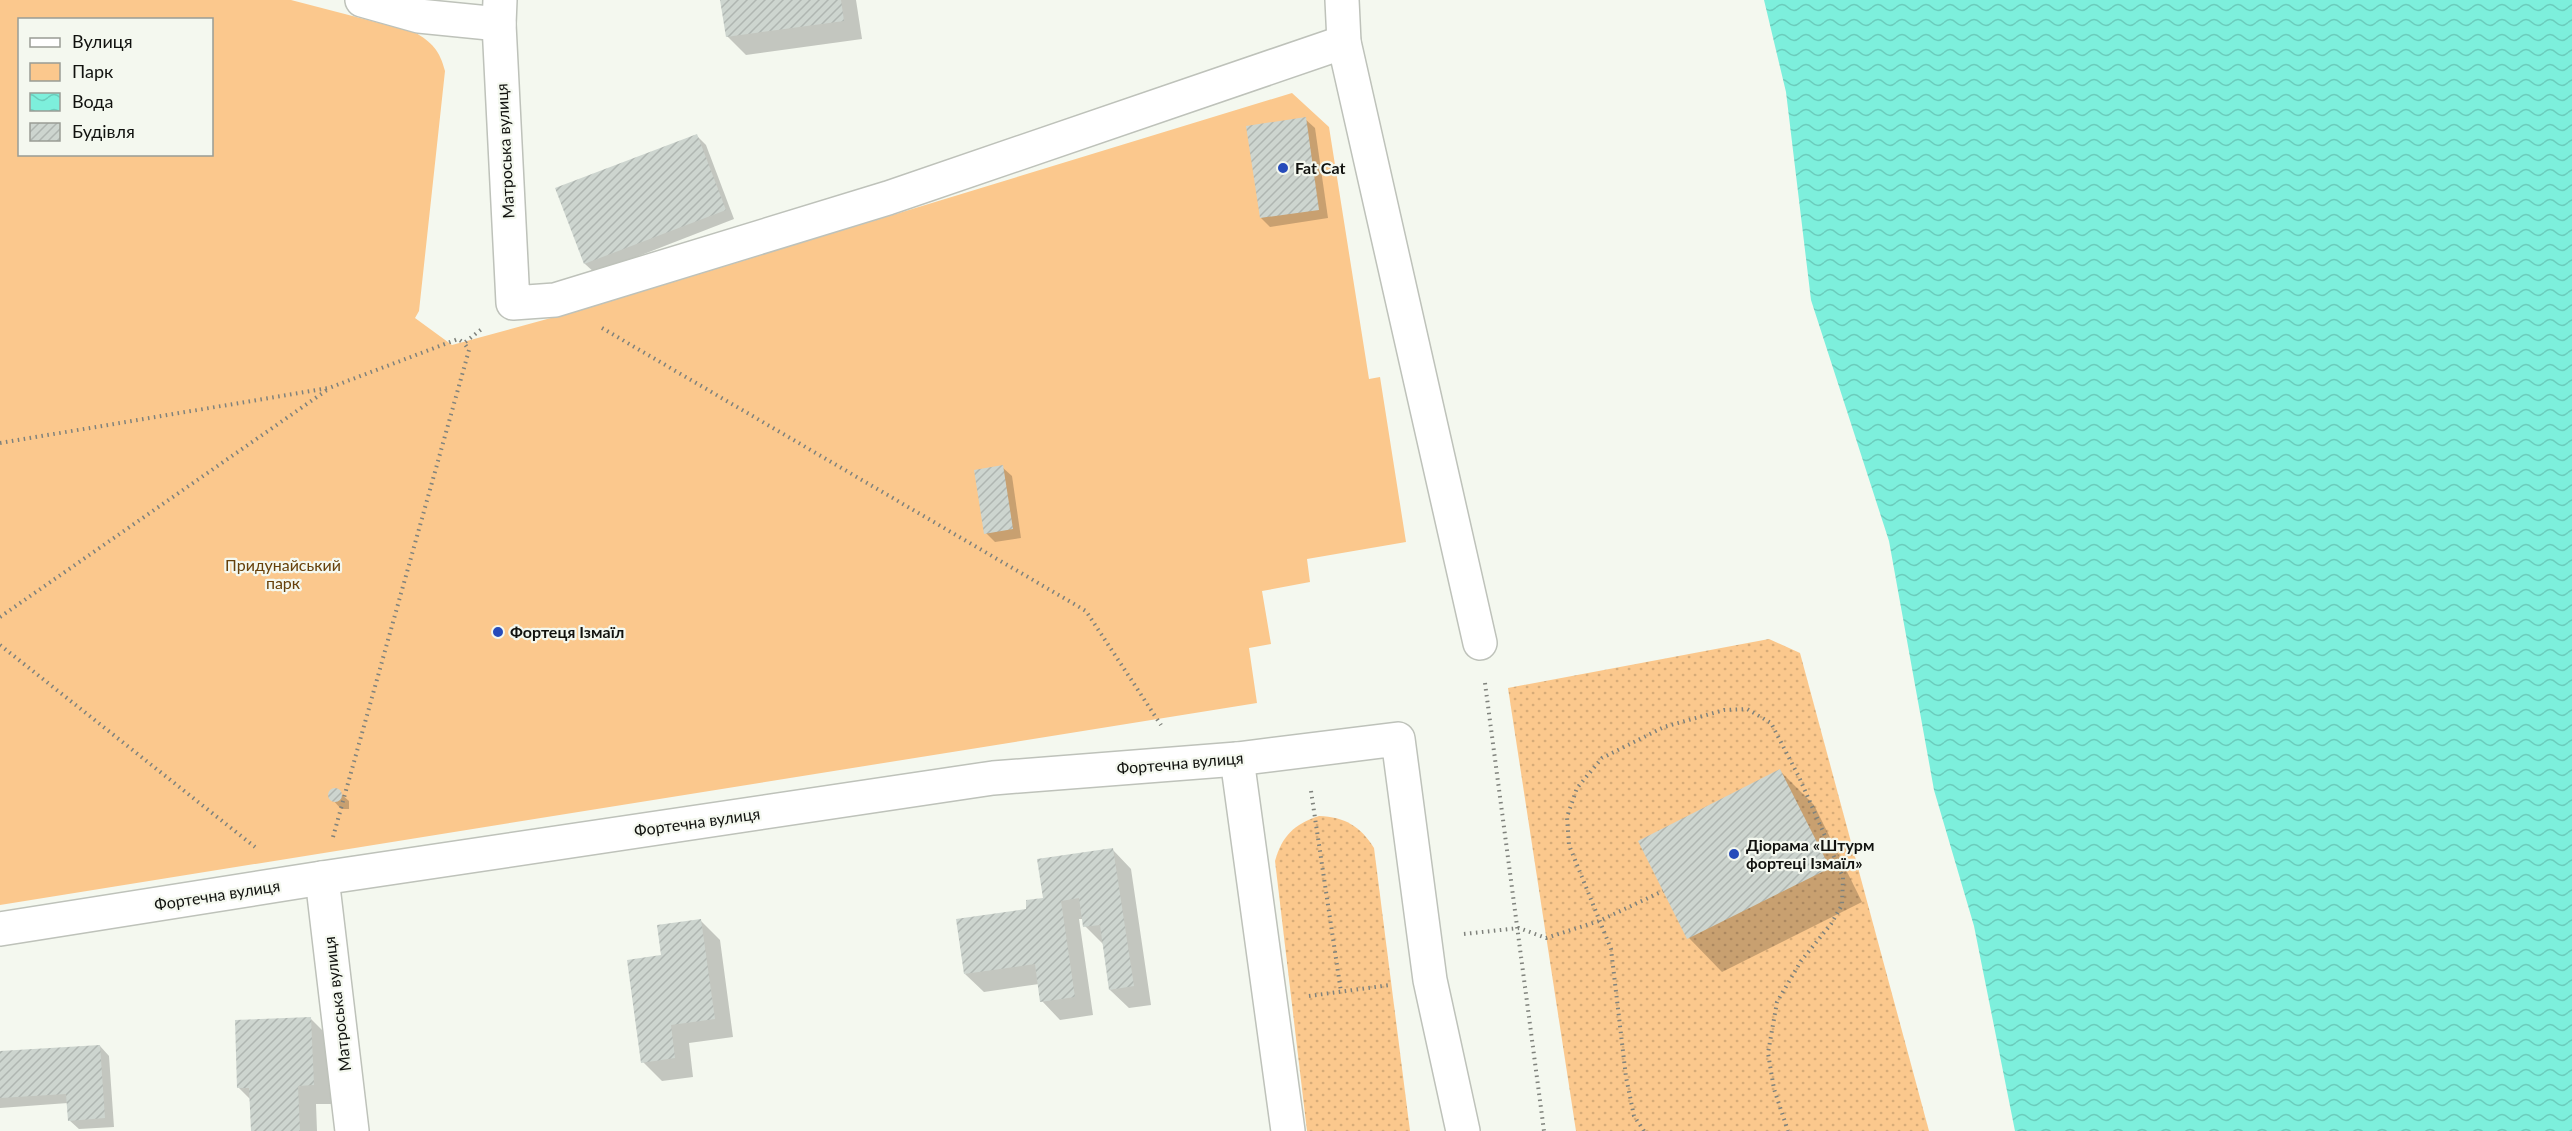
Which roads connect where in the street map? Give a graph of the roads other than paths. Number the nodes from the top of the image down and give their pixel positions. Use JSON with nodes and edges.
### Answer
{"nodes":[{"id":1,"x":362,"y":0,"type":"edge"},
{"id":2,"x":1342,"y":0,"type":"edge"},
{"id":3,"x":499,"y":12,"type":"edge"},
{"id":4,"x":1344,"y":42,"type":"junction"},
{"id":5,"x":1480,"y":643,"type":"road end"},
{"id":6,"x":1237,"y":759,"type":"junction"},
{"id":7,"x":322,"y":878,"type":"junction"},
{"id":8,"x":0,"y":929,"type":"edge"},
{"id":9,"x":352,"y":1131,"type":"edge"},
{"id":10,"x":1288,"y":1131,"type":"edge"},
{"id":11,"x":1463,"y":1131,"type":"edge"}],
"edges":[{"from":1,"to":3,"type":"street"},
{"from":2,"to":4,"type":"street"},
{"from":3,"to":4,"type":"street","name":"Матроська вулиця"},
{"from":4,"to":5,"type":"street"},
{"from":6,"to":7,"type":"street","name":"Фортечна вулиця"},
{"from":6,"to":10,"type":"street"},
{"from":6,"to":11,"type":"street","name":"Фортечна вулиця"},
{"from":7,"to":8,"type":"street","name":"Фортечна вулиця"},
{"from":7,"to":9,"type":"street","name":"Матроська вулиця"}]}
